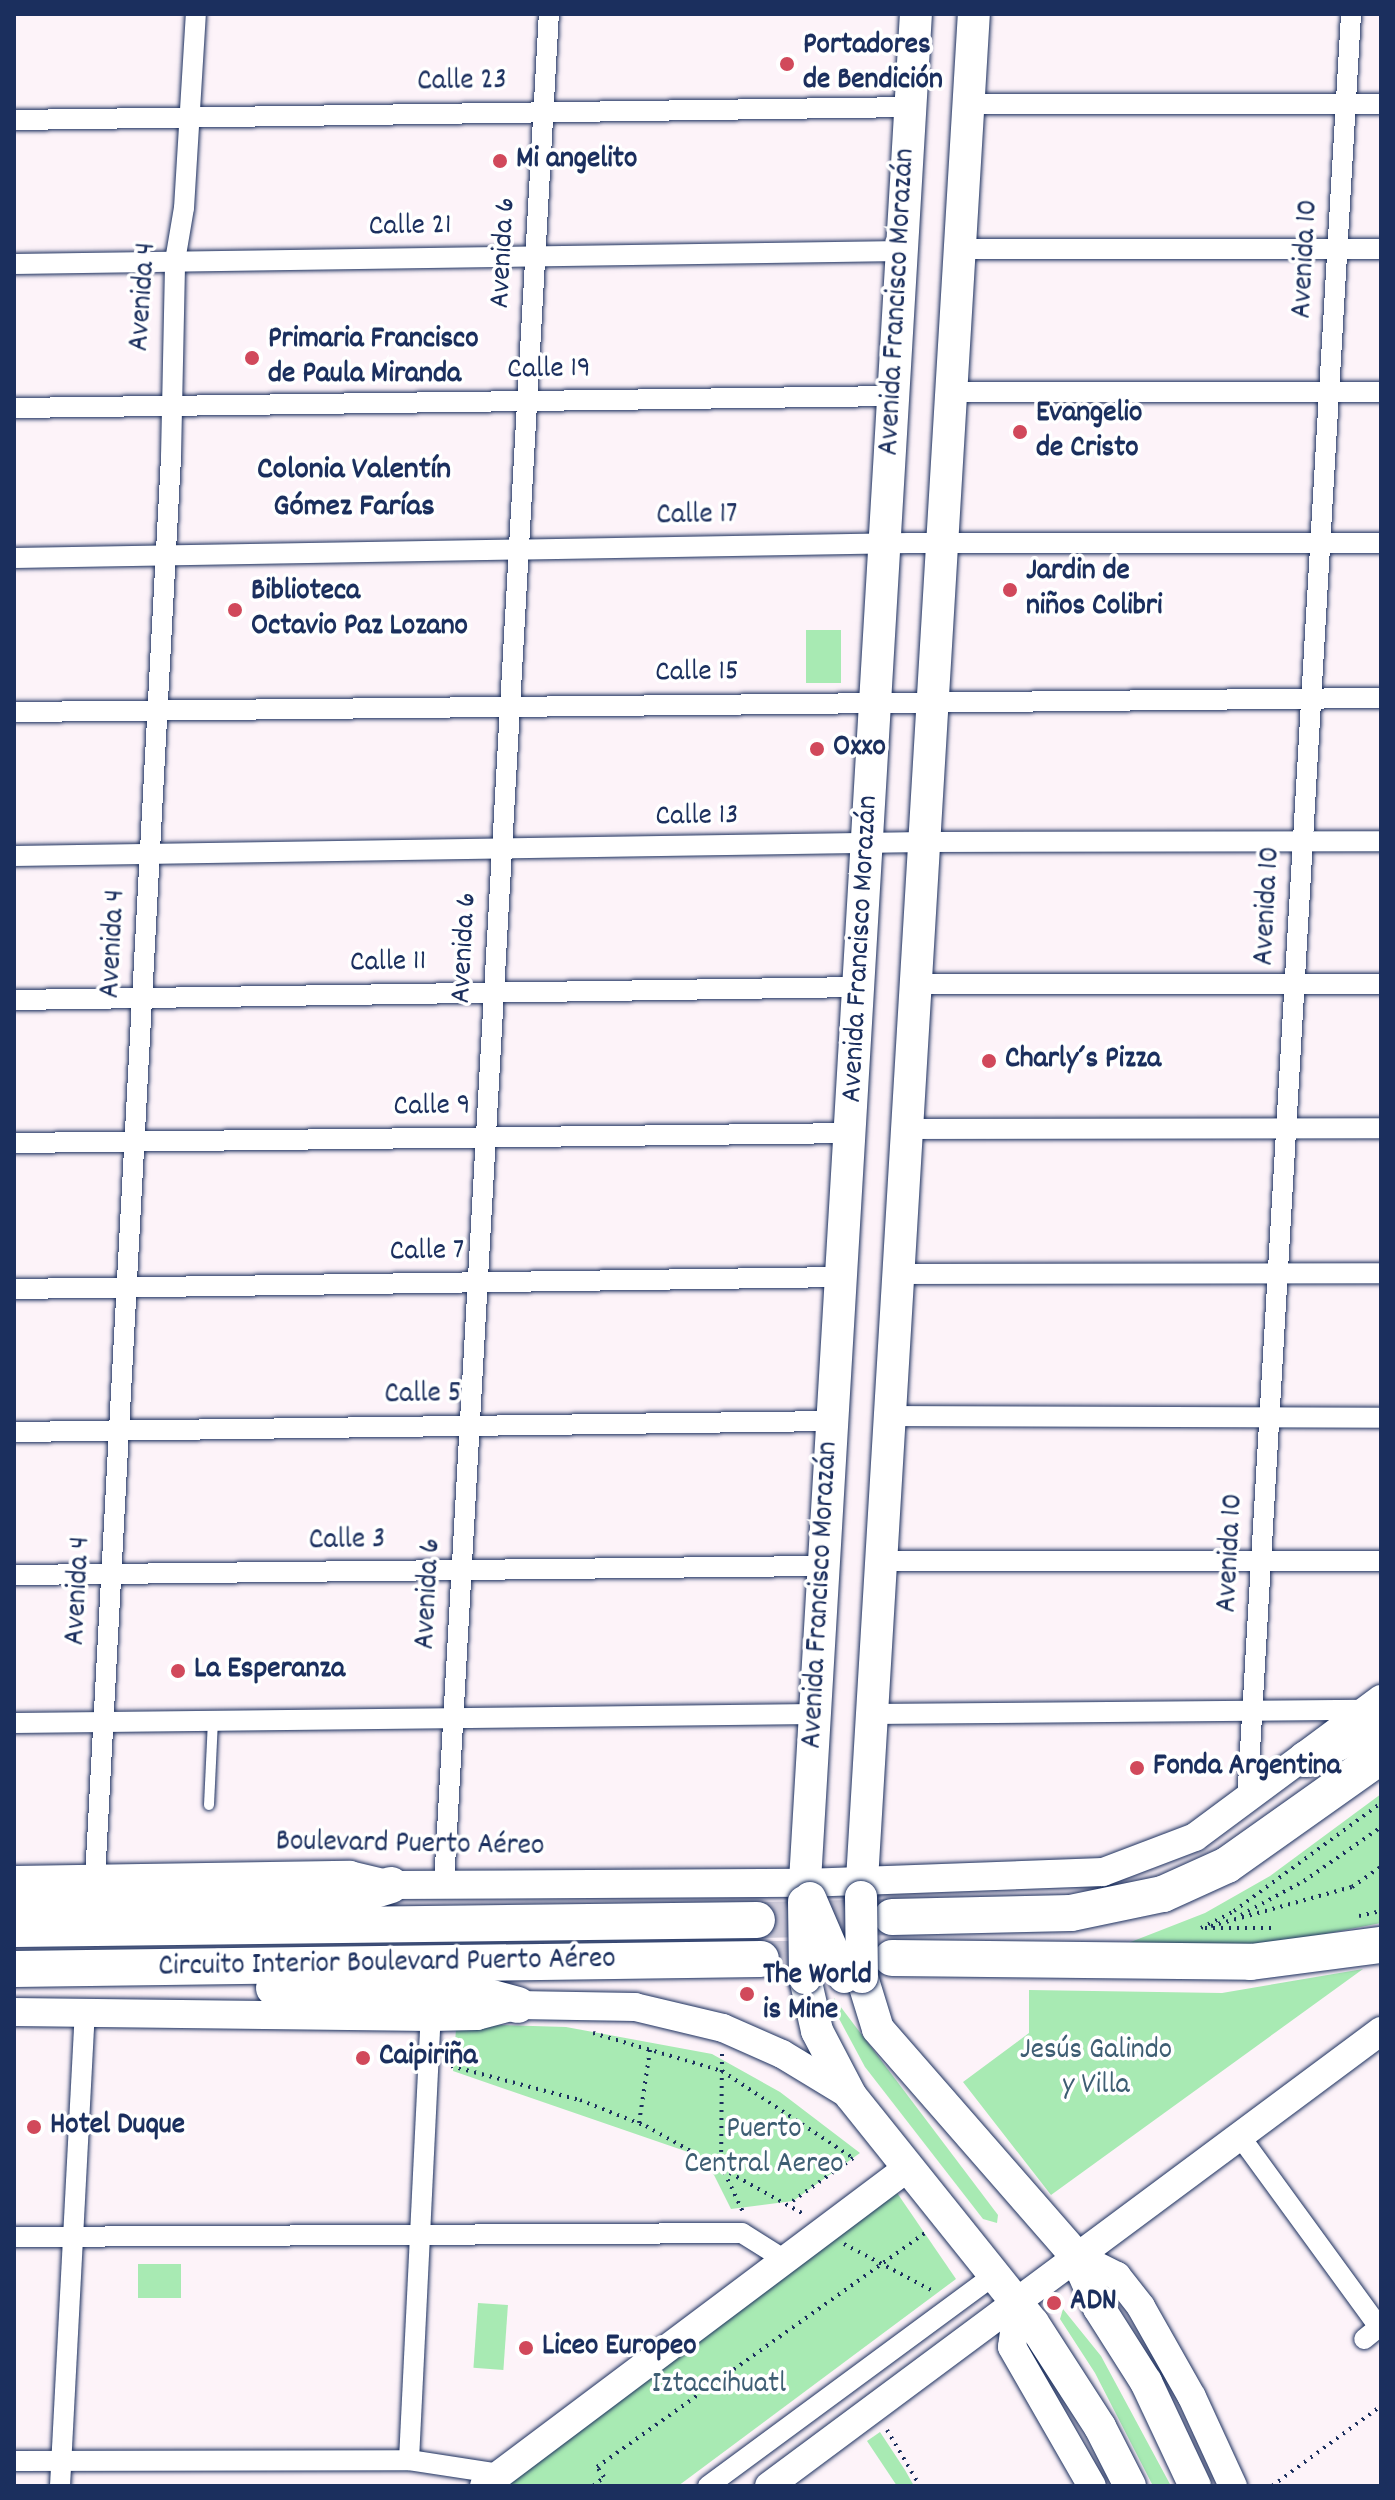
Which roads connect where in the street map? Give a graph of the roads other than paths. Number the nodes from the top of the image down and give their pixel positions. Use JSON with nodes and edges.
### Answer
{"nodes":[{"id":1,"x":196,"y":14,"type":"edge"},
{"id":2,"x":549,"y":14,"type":"edge"},
{"id":3,"x":916,"y":14,"type":"edge"},
{"id":4,"x":974,"y":14,"type":"edge"},
{"id":5,"x":1351,"y":14,"type":"edge"},
{"id":6,"x":969,"y":104,"type":"junction"},
{"id":7,"x":1346,"y":104,"type":"junction"},
{"id":8,"x":1381,"y":104,"type":"edge"},
{"id":9,"x":910,"y":107,"type":"junction"},
{"id":10,"x":543,"y":112,"type":"junction"},
{"id":11,"x":190,"y":117,"type":"junction"},
{"id":12,"x":14,"y":120,"type":"edge"},
{"id":13,"x":960,"y":249,"type":"junction"},
{"id":14,"x":1338,"y":249,"type":"junction"},
{"id":15,"x":1381,"y":249,"type":"edge"},
{"id":16,"x":902,"y":251,"type":"junction"},
{"id":17,"x":535,"y":257,"type":"junction"},
{"id":18,"x":175,"y":261,"type":"junction"},
{"id":19,"x":14,"y":264,"type":"edge"},
{"id":20,"x":952,"y":392,"type":"junction"},
{"id":21,"x":1329,"y":392,"type":"junction"},
{"id":22,"x":1381,"y":392,"type":"edge"},
{"id":23,"x":894,"y":396,"type":"junction"},
{"id":24,"x":527,"y":401,"type":"junction"},
{"id":25,"x":169,"y":406,"type":"junction"},
{"id":26,"x":14,"y":408,"type":"edge"},
{"id":27,"x":942,"y":543,"type":"junction"},
{"id":28,"x":1320,"y":543,"type":"junction"},
{"id":29,"x":1381,"y":543,"type":"edge"},
{"id":30,"x":885,"y":544,"type":"junction"},
{"id":31,"x":519,"y":550,"type":"junction"},
{"id":32,"x":166,"y":556,"type":"junction"},
{"id":33,"x":14,"y":558,"type":"edge"},
{"id":34,"x":1311,"y":698,"type":"junction"},
{"id":35,"x":1381,"y":698,"type":"edge"},
{"id":36,"x":933,"y":699,"type":"junction"},
{"id":37,"x":876,"y":702,"type":"junction"},
{"id":38,"x":510,"y":706,"type":"junction"},
{"id":39,"x":158,"y":710,"type":"junction"},
{"id":40,"x":14,"y":712,"type":"edge"},
{"id":41,"x":1303,"y":841,"type":"junction"},
{"id":42,"x":1381,"y":841,"type":"edge"},
{"id":43,"x":925,"y":842,"type":"junction"},
{"id":44,"x":868,"y":846,"type":"junction"},
{"id":45,"x":502,"y":850,"type":"junction"},
{"id":46,"x":150,"y":855,"type":"junction"},
{"id":47,"x":14,"y":856,"type":"edge"},
{"id":48,"x":916,"y":984,"type":"junction"},
{"id":49,"x":1295,"y":984,"type":"junction"},
{"id":50,"x":1381,"y":984,"type":"edge"},
{"id":51,"x":859,"y":987,"type":"junction"},
{"id":52,"x":494,"y":993,"type":"junction"},
{"id":53,"x":142,"y":998,"type":"junction"},
{"id":54,"x":14,"y":1000,"type":"edge"},
{"id":55,"x":1286,"y":1128,"type":"junction"},
{"id":56,"x":1381,"y":1128,"type":"edge"},
{"id":57,"x":908,"y":1129,"type":"junction"},
{"id":58,"x":851,"y":1133,"type":"junction"},
{"id":59,"x":486,"y":1138,"type":"junction"},
{"id":60,"x":134,"y":1142,"type":"junction"},
{"id":61,"x":14,"y":1143,"type":"edge"},
{"id":62,"x":1278,"y":1273,"type":"junction"},
{"id":63,"x":1381,"y":1273,"type":"edge"},
{"id":64,"x":899,"y":1274,"type":"junction"},
{"id":65,"x":842,"y":1277,"type":"junction"},
{"id":66,"x":478,"y":1282,"type":"junction"},
{"id":67,"x":127,"y":1287,"type":"junction"},
{"id":68,"x":14,"y":1289,"type":"edge"},
{"id":69,"x":890,"y":1416,"type":"junction"},
{"id":70,"x":1270,"y":1418,"type":"junction"},
{"id":71,"x":1381,"y":1418,"type":"edge"},
{"id":72,"x":833,"y":1421,"type":"junction"},
{"id":73,"x":469,"y":1425,"type":"junction"},
{"id":74,"x":119,"y":1430,"type":"junction"},
{"id":75,"x":14,"y":1432,"type":"edge"},
{"id":76,"x":882,"y":1561,"type":"junction"},
{"id":77,"x":1381,"y":1561,"type":"edge"},
{"id":78,"x":1261,"y":1562,"type":"junction"},
{"id":79,"x":824,"y":1566,"type":"junction"},
{"id":80,"x":461,"y":1570,"type":"junction"},
{"id":81,"x":111,"y":1574,"type":"junction"},
{"id":82,"x":14,"y":1575,"type":"edge"},
{"id":83,"x":1376,"y":1710,"type":"edge"},
{"id":84,"x":815,"y":1714,"type":"junction"},
{"id":85,"x":872,"y":1714,"type":"junction"},
{"id":86,"x":1253,"y":1714,"type":"junction"},
{"id":87,"x":453,"y":1718,"type":"junction"},
{"id":88,"x":213,"y":1720,"type":"junction"},
{"id":89,"x":103,"y":1722,"type":"junction"},
{"id":90,"x":14,"y":1723,"type":"edge"},
{"id":91,"x":1381,"y":1756,"type":"edge"},
{"id":92,"x":1306,"y":1759,"type":"joint"},
{"id":93,"x":1247,"y":1802,"type":"junction"},
{"id":94,"x":209,"y":1805,"type":"dead end"},
{"id":95,"x":95,"y":1879,"type":"junction"},
{"id":96,"x":14,"y":1880,"type":"edge"},
{"id":97,"x":444,"y":1884,"type":"junction"},
{"id":98,"x":391,"y":1885,"type":"junction"},
{"id":99,"x":861,"y":1889,"type":"junction"},
{"id":100,"x":806,"y":1893,"type":"junction"},
{"id":101,"x":14,"y":1903,"type":"edge"},
{"id":102,"x":892,"y":1917,"type":"tunnel mouth"},
{"id":103,"x":757,"y":1920,"type":"tunnel mouth"},
{"id":104,"x":28,"y":1929,"type":"edge"},
{"id":105,"x":1377,"y":1947,"type":"edge"},
{"id":106,"x":892,"y":1958,"type":"tunnel mouth"},
{"id":107,"x":761,"y":1959,"type":"tunnel mouth"},
{"id":108,"x":204,"y":1968,"type":"junction"},
{"id":109,"x":28,"y":1969,"type":"edge"},
{"id":110,"x":853,"y":1977,"type":"junction"},
{"id":111,"x":518,"y":2005,"type":"junction"},
{"id":112,"x":14,"y":2012,"type":"edge"},
{"id":113,"x":85,"y":2012,"type":"junction"},
{"id":114,"x":443,"y":2023,"type":"junction"},
{"id":115,"x":1379,"y":2037,"type":"edge"},
{"id":116,"x":851,"y":2096,"type":"junction"},
{"id":117,"x":1239,"y":2135,"type":"junction"},
{"id":118,"x":906,"y":2169,"type":"junction"},
{"id":119,"x":420,"y":2234,"type":"junction"},
{"id":120,"x":14,"y":2237,"type":"edge"},
{"id":121,"x":73,"y":2237,"type":"junction"},
{"id":122,"x":1075,"y":2255,"type":"junction"},
{"id":123,"x":785,"y":2260,"type":"junction"},
{"id":124,"x":994,"y":2275,"type":"junction"},
{"id":125,"x":1018,"y":2303,"type":"junction"},
{"id":126,"x":1364,"y":2339,"type":"dead end"},
{"id":127,"x":409,"y":2460,"type":"junction"},
{"id":128,"x":14,"y":2461,"type":"edge"},
{"id":129,"x":61,"y":2461,"type":"junction"},
{"id":130,"x":492,"y":2480,"type":"edge"},
{"id":131,"x":60,"y":2486,"type":"edge"},
{"id":132,"x":708,"y":2486,"type":"edge"},
{"id":133,"x":769,"y":2486,"type":"edge"},
{"id":134,"x":1092,"y":2486,"type":"edge"},
{"id":135,"x":1130,"y":2486,"type":"edge"},
{"id":136,"x":1195,"y":2486,"type":"edge"},
{"id":137,"x":1233,"y":2486,"type":"edge"}],
"edges":[{"from":1,"to":11,"type":"street","name":"Avenida 4"},
{"from":2,"to":10,"type":"street","name":"Avenida 6"},
{"from":3,"to":9,"type":"main road","name":"Avenida Francisco Morazán"},
{"from":4,"to":6,"type":"main road","name":"Avenida Francisco Morazán"},
{"from":5,"to":7,"type":"street","name":"Avenida 10"},
{"from":6,"to":7,"type":"street"},
{"from":6,"to":13,"type":"main road","name":"Avenida Francisco Morazán"},
{"from":7,"to":8,"type":"street"},
{"from":7,"to":14,"type":"street","name":"Avenida 10"},
{"from":9,"to":10,"type":"street","name":"Calle 23"},
{"from":9,"to":16,"type":"main road","name":"Avenida Francisco Morazán"},
{"from":10,"to":11,"type":"street","name":"Calle 23"},
{"from":10,"to":17,"type":"street","name":"Avenida 6"},
{"from":11,"to":12,"type":"street","name":"Calle 23"},
{"from":11,"to":18,"type":"street","name":"Avenida 4"},
{"from":13,"to":14,"type":"street"},
{"from":13,"to":20,"type":"main road","name":"Avenida Francisco Morazán"},
{"from":14,"to":15,"type":"street"},
{"from":14,"to":21,"type":"street","name":"Avenida 10"},
{"from":16,"to":17,"type":"street","name":"Calle 21"},
{"from":16,"to":23,"type":"main road","name":"Avenida Francisco Morazán"},
{"from":17,"to":18,"type":"street","name":"Calle 21"},
{"from":17,"to":24,"type":"street","name":"Avenida 6"},
{"from":18,"to":19,"type":"street","name":"Calle 21"},
{"from":18,"to":25,"type":"street","name":"Avenida 4"},
{"from":20,"to":21,"type":"street"},
{"from":20,"to":27,"type":"main road","name":"Avenida Francisco Morazán"},
{"from":21,"to":22,"type":"street"},
{"from":21,"to":28,"type":"street","name":"Avenida 10"},
{"from":23,"to":24,"type":"street","name":"Calle 19"},
{"from":23,"to":30,"type":"main road","name":"Avenida Francisco Morazán"},
{"from":24,"to":25,"type":"street","name":"Calle 19"},
{"from":24,"to":31,"type":"street","name":"Avenida 6"},
{"from":25,"to":26,"type":"street","name":"Calle 19"},
{"from":25,"to":32,"type":"street","name":"Avenida 4"},
{"from":27,"to":28,"type":"street","name":"Calle 17"},
{"from":27,"to":30,"type":"street","name":"Calle 17"},
{"from":27,"to":36,"type":"main road","name":"Avenida Francisco Morazán"},
{"from":28,"to":29,"type":"street","name":"Calle 17"},
{"from":28,"to":34,"type":"street","name":"Avenida 10"},
{"from":30,"to":31,"type":"street","name":"Calle 17"},
{"from":30,"to":37,"type":"main road","name":"Avenida Francisco Morazán"},
{"from":31,"to":32,"type":"street","name":"Calle 17"},
{"from":31,"to":38,"type":"street","name":"Avenida 6"},
{"from":32,"to":33,"type":"street","name":"Calle 17"},
{"from":32,"to":39,"type":"street","name":"Avenida 4"},
{"from":34,"to":35,"type":"street","name":"Calle 15"},
{"from":34,"to":36,"type":"street","name":"Calle 15"},
{"from":34,"to":41,"type":"street","name":"Avenida 10"},
{"from":36,"to":37,"type":"street","name":"Calle 15"},
{"from":36,"to":43,"type":"main road","name":"Avenida Francisco Morazán"},
{"from":37,"to":38,"type":"street","name":"Calle 15"},
{"from":37,"to":44,"type":"main road","name":"Avenida Francisco Morazán"},
{"from":38,"to":39,"type":"street","name":"Calle 15"},
{"from":38,"to":45,"type":"street","name":"Avenida 6"},
{"from":39,"to":40,"type":"street","name":"Calle 15"},
{"from":39,"to":46,"type":"street","name":"Avenida 4"},
{"from":41,"to":42,"type":"street","name":"Calle 13"},
{"from":41,"to":43,"type":"street","name":"Calle 13"},
{"from":41,"to":49,"type":"street","name":"Avenida 10"},
{"from":43,"to":44,"type":"street","name":"Calle 13"},
{"from":43,"to":48,"type":"main road","name":"Avenida Francisco Morazán"},
{"from":44,"to":45,"type":"street","name":"Calle 13"},
{"from":44,"to":51,"type":"main road","name":"Avenida Francisco Morazán"},
{"from":45,"to":46,"type":"street","name":"Calle 13"},
{"from":45,"to":52,"type":"street","name":"Avenida 6"},
{"from":46,"to":47,"type":"street","name":"Calle 13"},
{"from":46,"to":53,"type":"street","name":"Avenida 4"},
{"from":48,"to":49,"type":"street"},
{"from":48,"to":57,"type":"main road","name":"Avenida Francisco Morazán"},
{"from":49,"to":50,"type":"street"},
{"from":49,"to":55,"type":"street","name":"Avenida 10"},
{"from":51,"to":52,"type":"street","name":"Calle 11"},
{"from":51,"to":58,"type":"main road","name":"Avenida Francisco Morazán"},
{"from":52,"to":53,"type":"street","name":"Calle 11"},
{"from":52,"to":59,"type":"street","name":"Avenida 6"},
{"from":53,"to":54,"type":"street","name":"Calle 11"},
{"from":53,"to":60,"type":"street","name":"Avenida 4"},
{"from":55,"to":56,"type":"street"},
{"from":55,"to":57,"type":"street"},
{"from":55,"to":62,"type":"street","name":"Avenida 10"},
{"from":57,"to":64,"type":"main road","name":"Avenida Francisco Morazán"},
{"from":58,"to":59,"type":"street","name":"Calle 9"},
{"from":58,"to":65,"type":"main road","name":"Avenida Francisco Morazán"},
{"from":59,"to":60,"type":"street","name":"Calle 9"},
{"from":59,"to":66,"type":"street","name":"Avenida 6"},
{"from":60,"to":61,"type":"street","name":"Calle 9"},
{"from":60,"to":67,"type":"street","name":"Avenida 4"},
{"from":62,"to":63,"type":"street"},
{"from":62,"to":64,"type":"street"},
{"from":62,"to":70,"type":"street","name":"Avenida 10"},
{"from":64,"to":69,"type":"main road","name":"Avenida Francisco Morazán"},
{"from":65,"to":66,"type":"street","name":"Calle 7"},
{"from":65,"to":72,"type":"main road","name":"Avenida Francisco Morazán"},
{"from":66,"to":67,"type":"street","name":"Calle 7"},
{"from":66,"to":73,"type":"street","name":"Avenida 6"},
{"from":67,"to":68,"type":"street","name":"Calle 7"},
{"from":67,"to":74,"type":"street","name":"Avenida 4"},
{"from":69,"to":70,"type":"street"},
{"from":69,"to":76,"type":"main road","name":"Avenida Francisco Morazán"},
{"from":70,"to":71,"type":"street"},
{"from":70,"to":78,"type":"street","name":"Avenida 10"},
{"from":72,"to":73,"type":"street","name":"Calle 5"},
{"from":72,"to":79,"type":"main road","name":"Avenida Francisco Morazán"},
{"from":73,"to":74,"type":"street","name":"Calle 5"},
{"from":73,"to":80,"type":"street","name":"Avenida 6"},
{"from":74,"to":75,"type":"street","name":"Calle 5"},
{"from":74,"to":81,"type":"street","name":"Avenida 4"},
{"from":76,"to":78,"type":"street"},
{"from":76,"to":85,"type":"main road","name":"Avenida Francisco Morazán"},
{"from":77,"to":78,"type":"street"},
{"from":78,"to":86,"type":"street","name":"Avenida 10"},
{"from":79,"to":80,"type":"street","name":"Calle 3"},
{"from":79,"to":84,"type":"main road","name":"Avenida Francisco Morazán"},
{"from":80,"to":81,"type":"street","name":"Calle 3"},
{"from":80,"to":87,"type":"street","name":"Avenida 6"},
{"from":81,"to":82,"type":"street","name":"Calle 3"},
{"from":81,"to":89,"type":"street","name":"Avenida 4"},
{"from":83,"to":86,"type":"street"},
{"from":83,"to":92,"type":"highway"},
{"from":84,"to":87,"type":"street"},
{"from":84,"to":100,"type":"main road","name":"Avenida Francisco Morazán"},
{"from":85,"to":86,"type":"street"},
{"from":85,"to":99,"type":"main road","name":"Avenida Francisco Morazán"},
{"from":86,"to":93,"type":"street","name":"Avenida 10"},
{"from":87,"to":88,"type":"street"},
{"from":87,"to":97,"type":"street","name":"Avenida 6"},
{"from":88,"to":89,"type":"street"},
{"from":88,"to":94,"type":"lane"},
{"from":89,"to":90,"type":"street"},
{"from":89,"to":95,"type":"street","name":"Avenida 4"},
{"from":91,"to":102,"type":"highway"},
{"from":92,"to":93,"type":"main road"},
{"from":93,"to":99,"type":"main road"},
{"from":95,"to":96,"type":"main road","name":"Boulevard Puerto Aéreo"},
{"from":95,"to":98,"type":"main road","name":"Boulevard Puerto Aéreo"},
{"from":97,"to":98,"type":"main road","name":"Boulevard Puerto Aéreo"},
{"from":97,"to":100,"type":"main road","name":"Boulevard Puerto Aéreo"},
{"from":98,"to":101,"type":"highway"},
{"from":99,"to":100,"type":"main road"},
{"from":99,"to":110,"type":"main road","name":"Avenida Francisco Morazán","bridge":true},
{"from":100,"to":110,"type":"main road","bridge":true},
{"from":100,"to":116,"type":"main road","name":"Avenida Francisco Morazán","bridge":true},
{"from":103,"to":104,"type":"highway","name":"Circuito Interior Boulevard Puerto Aéreo"},
{"from":105,"to":106,"type":"highway"},
{"from":107,"to":108,"type":"highway","name":"Circuito Interior Boulevard Puerto Aéreo"},
{"from":108,"to":109,"type":"highway","name":"Circuito Interior Boulevard Puerto Aéreo"},
{"from":108,"to":111,"type":"highway"},
{"from":110,"to":122,"type":"main road"},
{"from":111,"to":114,"type":"main road"},
{"from":111,"to":116,"type":"main road"},
{"from":112,"to":113,"type":"main road"},
{"from":113,"to":114,"type":"main road"},
{"from":113,"to":121,"type":"street"},
{"from":114,"to":119,"type":"street"},
{"from":115,"to":117,"type":"main road"},
{"from":116,"to":118,"type":"main road","name":"Avenida Francisco Morazán"},
{"from":117,"to":122,"type":"main road"},
{"from":117,"to":126,"type":"street"},
{"from":118,"to":123,"type":"main road"},
{"from":118,"to":124,"type":"main road","name":"Avenida Francisco Morazán"},
{"from":119,"to":121,"type":"street"},
{"from":119,"to":123,"type":"street"},
{"from":119,"to":127,"type":"street"},
{"from":120,"to":121,"type":"street"},
{"from":121,"to":129,"type":"street"},
{"from":122,"to":125,"type":"main road"},
{"from":122,"to":136,"type":"main road"},
{"from":122,"to":137,"type":"main road"},
{"from":123,"to":130,"type":"main road"},
{"from":124,"to":125,"type":"main road","name":"Avenida Francisco Morazán"},
{"from":124,"to":132,"type":"street"},
{"from":125,"to":133,"type":"main road"},
{"from":125,"to":134,"type":"main road"},
{"from":125,"to":135,"type":"main road","name":"Avenida Francisco Morazán"},
{"from":127,"to":129,"type":"street"},
{"from":127,"to":130,"type":"street"},
{"from":128,"to":129,"type":"street"},
{"from":129,"to":131,"type":"street"}]}
